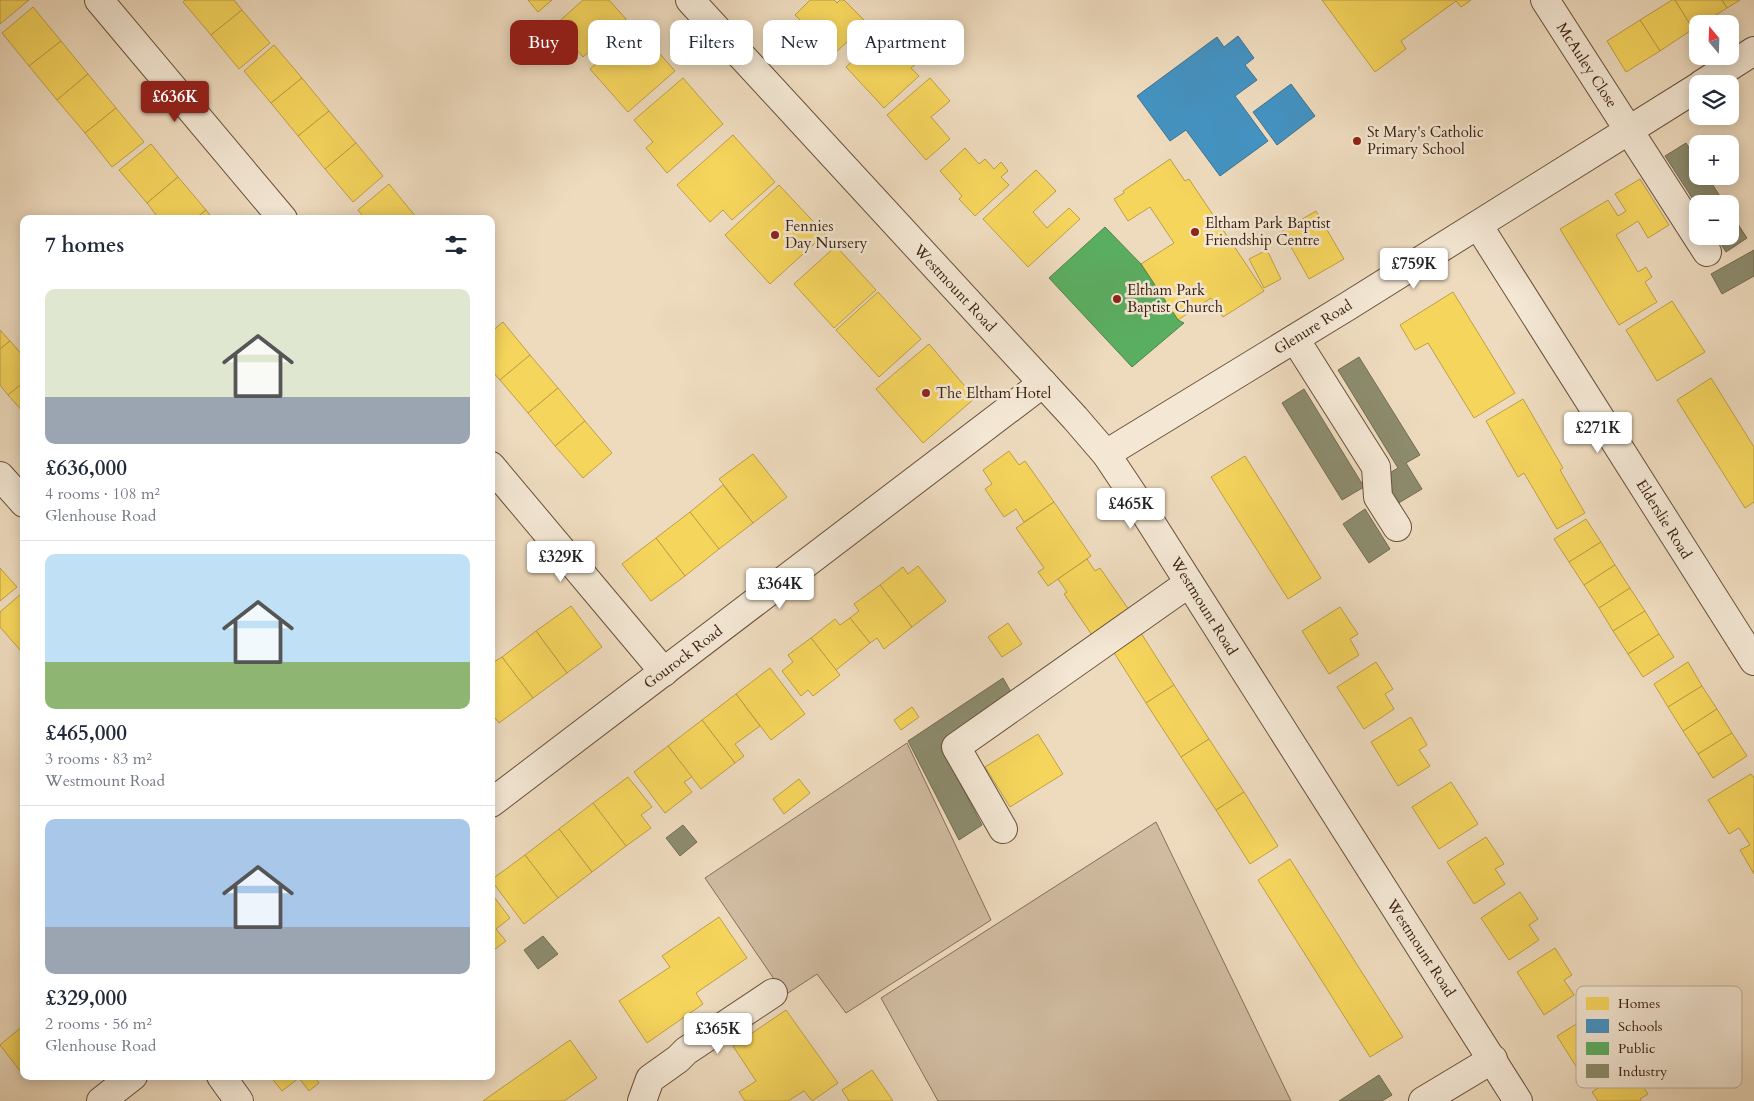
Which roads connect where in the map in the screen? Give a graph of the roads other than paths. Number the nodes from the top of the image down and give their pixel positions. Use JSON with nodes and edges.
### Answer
{"nodes":[{"id":1,"x":100,"y":0,"type":"edge"},
{"id":2,"x":690,"y":0,"type":"edge"},
{"id":3,"x":1545,"y":0,"type":"edge"},
{"id":4,"x":1754,"y":52,"type":"edge"},
{"id":5,"x":1717,"y":75,"type":"edge"},
{"id":6,"x":1689,"y":93,"type":"edge"},
{"id":7,"x":1630,"y":129,"type":"junction"},
{"id":8,"x":280,"y":215,"type":"edge"},
{"id":9,"x":1478,"y":225,"type":"junction"},
{"id":10,"x":1707,"y":252,"type":"dead end"},
{"id":11,"x":1295,"y":339,"type":"junction"},
{"id":12,"x":1043,"y":383,"type":"junction"},
{"id":13,"x":1106,"y":454,"type":"junction"},
{"id":14,"x":495,"y":471,"type":"edge"},
{"id":15,"x":0,"y":476,"type":"edge"},
{"id":16,"x":20,"y":498,"type":"edge"},
{"id":17,"x":1398,"y":528,"type":"dead end"},
{"id":18,"x":1189,"y":583,"type":"junction"},
{"id":19,"x":1754,"y":660,"type":"edge"},
{"id":20,"x":664,"y":672,"type":"junction"},
{"id":21,"x":495,"y":800,"type":"edge"},
{"id":22,"x":1003,"y":829,"type":"dead end"},
{"id":23,"x":773,"y":993,"type":"dead end"},
{"id":24,"x":1492,"y":1059,"type":"junction"},
{"id":25,"x":128,"y":1080,"type":"edge"},
{"id":26,"x":224,"y":1080,"type":"edge"},
{"id":27,"x":101,"y":1101,"type":"edge"},
{"id":28,"x":238,"y":1101,"type":"edge"},
{"id":29,"x":642,"y":1101,"type":"edge"},
{"id":30,"x":1423,"y":1101,"type":"edge"},
{"id":31,"x":1518,"y":1101,"type":"edge"}],
"edges":[{"from":1,"to":8,"type":"street"},
{"from":2,"to":12,"type":"street","name":"Westmount Road"},
{"from":3,"to":7,"type":"street","name":"McAuley Close"},
{"from":4,"to":5,"type":"street"},
{"from":6,"to":7,"type":"street","name":"Glenure Road"},
{"from":7,"to":9,"type":"street","name":"Glenure Road"},
{"from":7,"to":10,"type":"street","name":"McAuley Close"},
{"from":9,"to":11,"type":"street","name":"Glenure Road"},
{"from":9,"to":19,"type":"street","name":"Elderslie Road"},
{"from":11,"to":13,"type":"street","name":"Glenure Road"},
{"from":11,"to":17,"type":"street"},
{"from":12,"to":13,"type":"street","name":"Westmount Road"},
{"from":12,"to":20,"type":"street","name":"Gourock Road"},
{"from":13,"to":18,"type":"street","name":"Westmount Road"},
{"from":14,"to":20,"type":"street"},
{"from":15,"to":16,"type":"street"},
{"from":18,"to":22,"type":"street"},
{"from":18,"to":24,"type":"street","name":"Westmount Road"},
{"from":20,"to":21,"type":"street","name":"Gourock Road"},
{"from":23,"to":29,"type":"street"},
{"from":24,"to":30,"type":"street"},
{"from":24,"to":31,"type":"street","name":"Westmount Road"},
{"from":25,"to":27,"type":"street"},
{"from":26,"to":28,"type":"street"}]}
